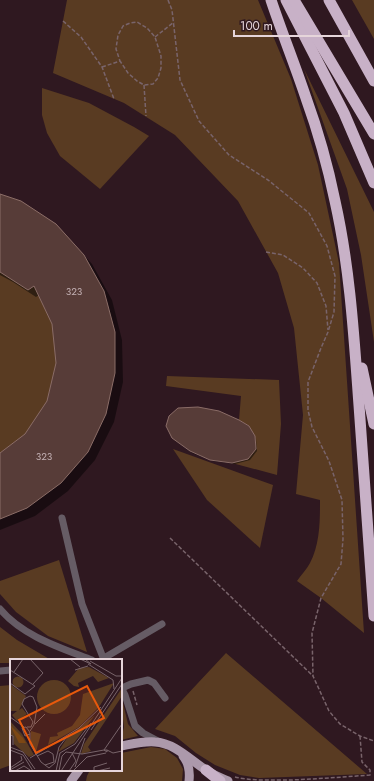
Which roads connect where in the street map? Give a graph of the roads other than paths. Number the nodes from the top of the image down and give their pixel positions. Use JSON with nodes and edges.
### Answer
{"nodes":[{"id":1,"x":271,"y":0,"type":"edge"},
{"id":2,"x":286,"y":0,"type":"edge"},
{"id":3,"x":294,"y":0,"type":"edge"},
{"id":4,"x":329,"y":0,"type":"edge"},
{"id":5,"x":374,"y":81,"type":"edge"},
{"id":6,"x":344,"y":113,"type":"junction"},
{"id":7,"x":374,"y":134,"type":"edge"},
{"id":8,"x":374,"y":171,"type":"edge"},
{"id":9,"x":374,"y":183,"type":"edge"},
{"id":10,"x":353,"y":322,"type":"junction"},
{"id":11,"x":374,"y":424,"type":"edge"},
{"id":12,"x":62,"y":518,"type":"dead end"},
{"id":13,"x":0,"y":609,"type":"edge"},
{"id":14,"x":374,"y":616,"type":"edge"},
{"id":15,"x":162,"y":624,"type":"dead end"},
{"id":16,"x":89,"y":659,"type":"edge"},
{"id":17,"x":104,"y":659,"type":"edge"},
{"id":18,"x":10,"y":670,"type":"edge"},
{"id":19,"x":0,"y":671,"type":"edge"},
{"id":20,"x":122,"y":688,"type":"edge"},
{"id":21,"x":123,"y":697,"type":"edge"},
{"id":22,"x":165,"y":698,"type":"dead end"},
{"id":23,"x":164,"y":744,"type":"junction"},
{"id":24,"x":122,"y":746,"type":"edge"},
{"id":25,"x":174,"y":748,"type":"junction"},
{"id":26,"x":206,"y":770,"type":"junction"},
{"id":27,"x":78,"y":771,"type":"edge"},
{"id":28,"x":83,"y":771,"type":"edge"},
{"id":29,"x":231,"y":779,"type":"edge"},
{"id":30,"x":71,"y":781,"type":"edge"},
{"id":31,"x":80,"y":781,"type":"edge"},
{"id":32,"x":189,"y":781,"type":"edge"},
{"id":33,"x":220,"y":781,"type":"edge"}],
"edges":[{"from":1,"to":10,"type":"highway"},
{"from":2,"to":6,"type":"highway"},
{"from":3,"to":7,"type":"highway"},
{"from":4,"to":5,"type":"highway"},
{"from":6,"to":8,"type":"highway"},
{"from":6,"to":9,"type":"highway"},
{"from":10,"to":11,"type":"highway"},
{"from":10,"to":14,"type":"highway"},
{"from":12,"to":17,"type":"lane"},
{"from":13,"to":16,"type":"lane"},
{"from":15,"to":17,"type":"lane"},
{"from":18,"to":19,"type":"lane"},
{"from":20,"to":21,"type":"lane"},
{"from":20,"to":22,"type":"lane"},
{"from":21,"to":23,"type":"lane"},
{"from":23,"to":24,"type":"main road"},
{"from":23,"to":25,"type":"main road"},
{"from":25,"to":26,"type":"main road"},
{"from":25,"to":32,"type":"main road"},
{"from":26,"to":29,"type":"main road"},
{"from":26,"to":33,"type":"highway"},
{"from":27,"to":30,"type":"main road"},
{"from":28,"to":31,"type":"main road"}]}
